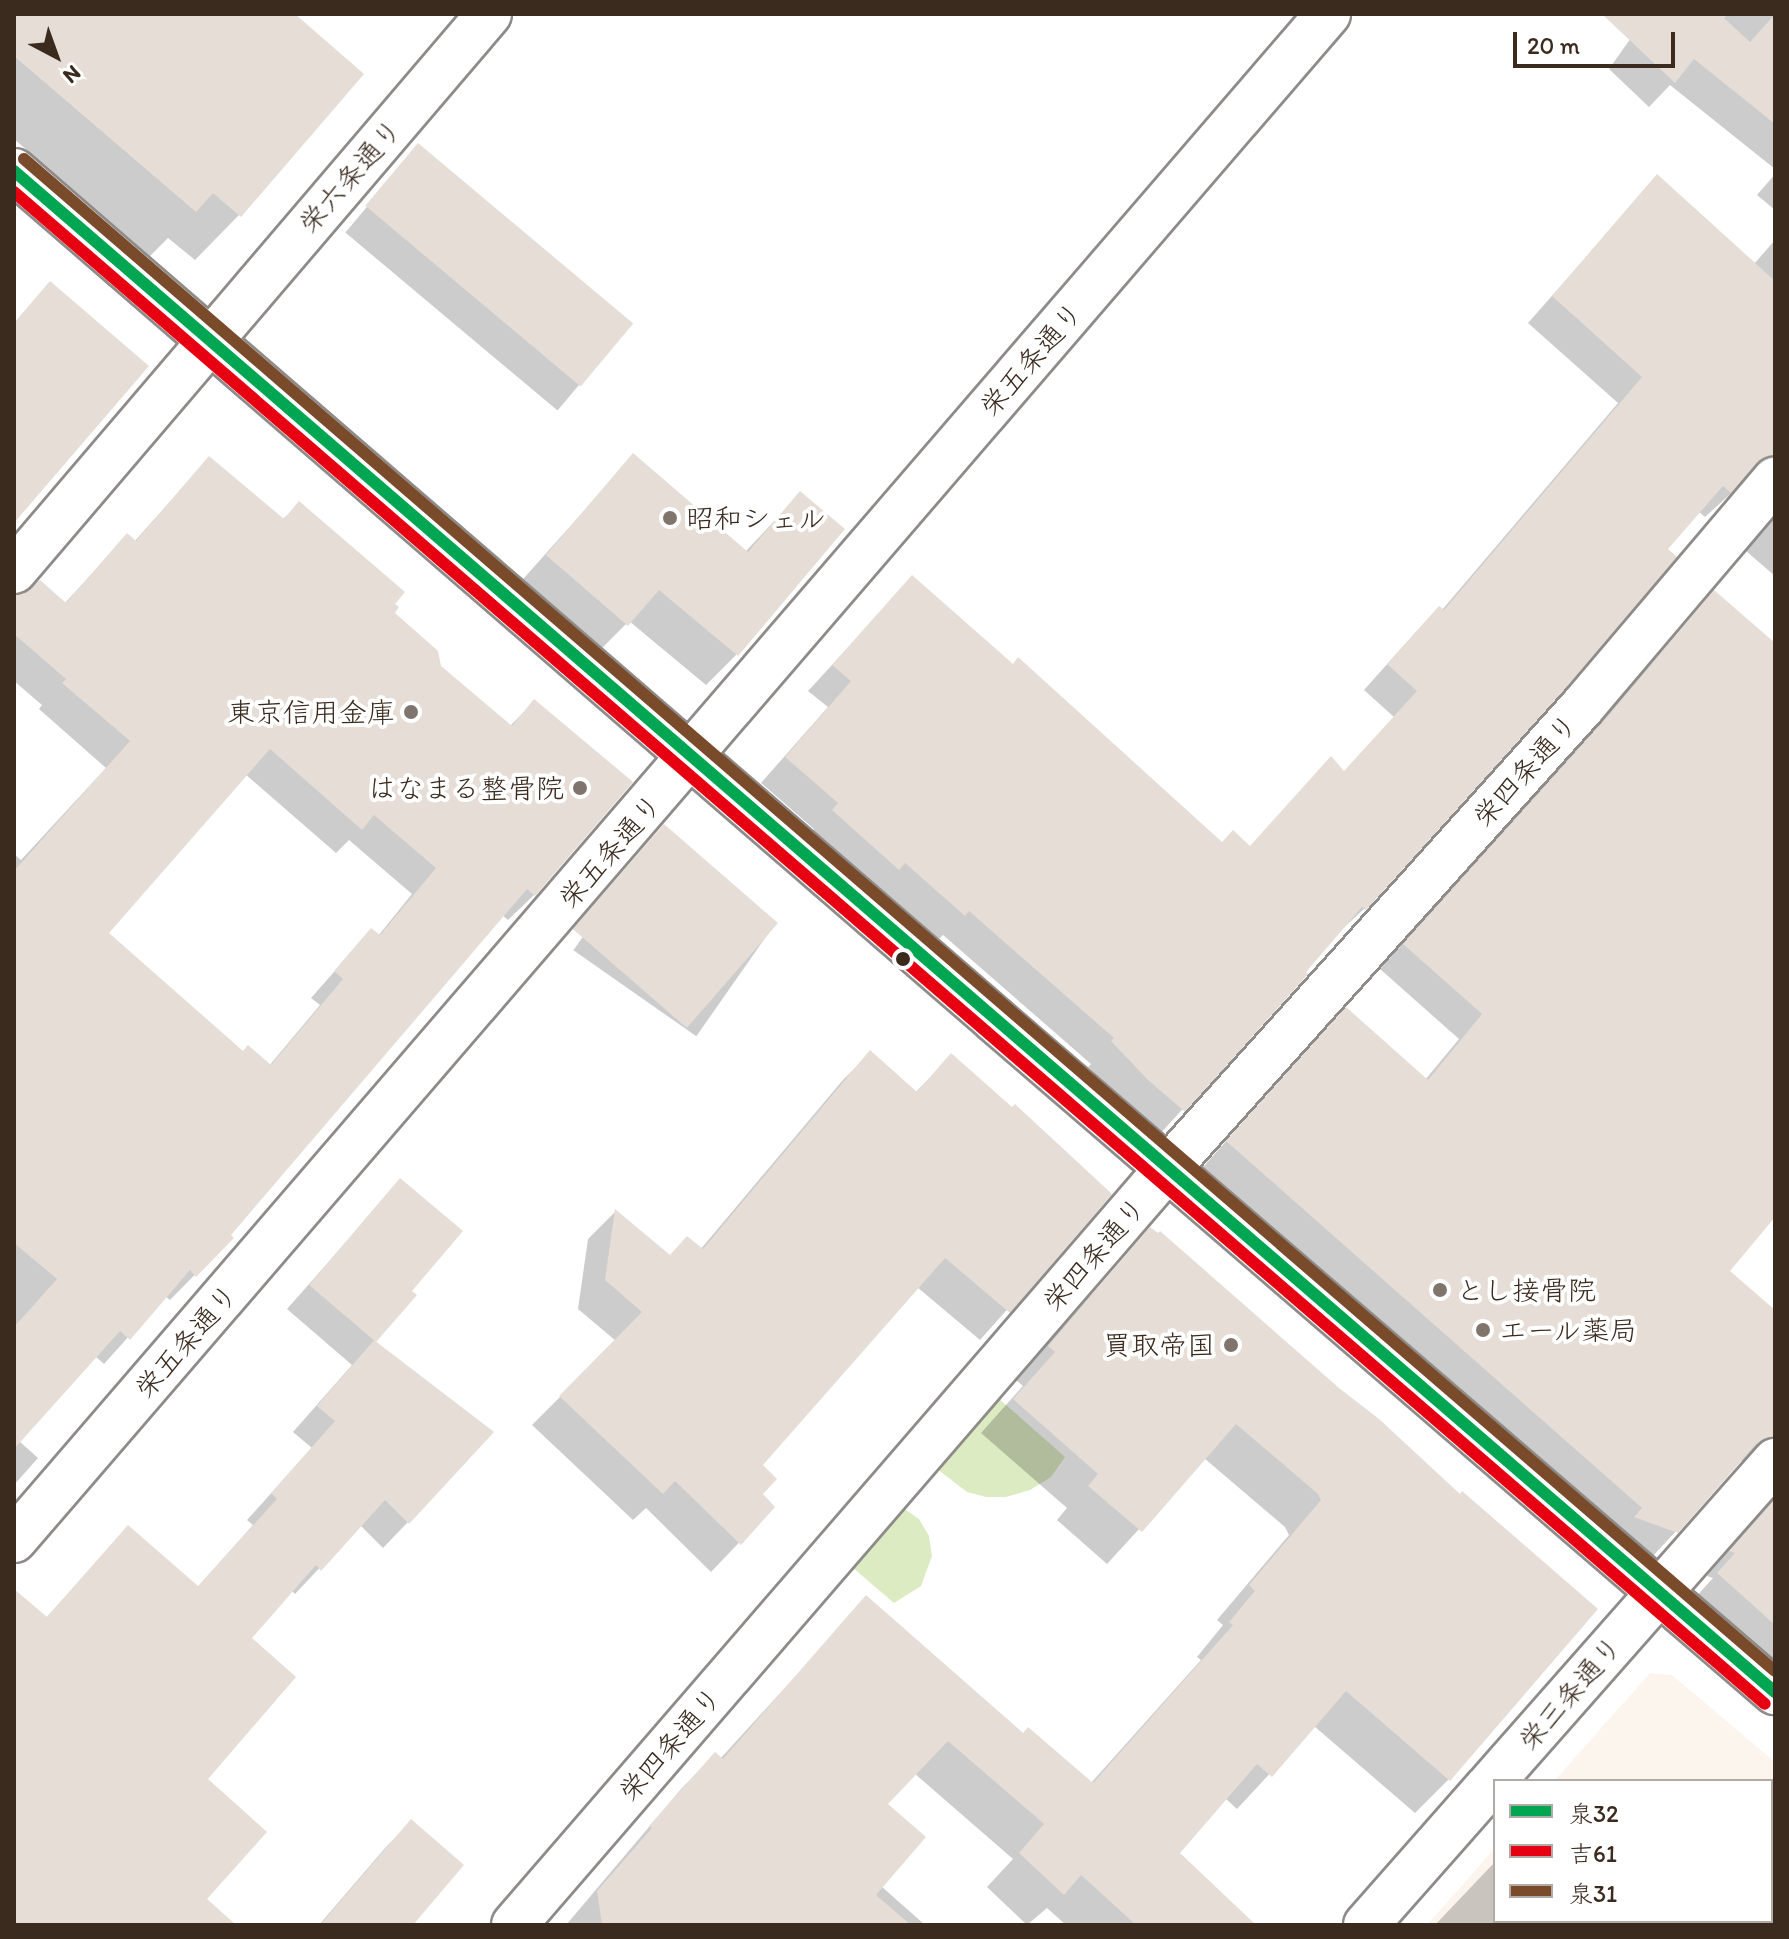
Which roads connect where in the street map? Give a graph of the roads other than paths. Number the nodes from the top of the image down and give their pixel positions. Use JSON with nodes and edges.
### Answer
{"nodes":[{"id":1,"x":489,"y":14,"type":"edge"},
{"id":2,"x":1328,"y":14,"type":"edge"},
{"id":3,"x":14,"y":171,"type":"edge"},
{"id":4,"x":211,"y":338,"type":"junction"},
{"id":5,"x":1775,"y":480,"type":"edge"},
{"id":6,"x":14,"y":571,"type":"edge"},
{"id":7,"x":691,"y":756,"type":"junction"},
{"id":8,"x":1167,"y":1169,"type":"junction"},
{"id":9,"x":1775,"y":1461,"type":"edge"},
{"id":10,"x":14,"y":1540,"type":"edge"},
{"id":11,"x":1659,"y":1591,"type":"junction"},
{"id":12,"x":1775,"y":1692,"type":"edge"},
{"id":13,"x":1494,"y":1779,"type":"edge"},
{"id":14,"x":1493,"y":1780,"type":"edge"},
{"id":15,"x":514,"y":1925,"type":"edge"},
{"id":16,"x":1366,"y":1925,"type":"edge"}],
"edges":[{"from":1,"to":4,"type":"street","name":"栄六条通り"},
{"from":2,"to":7,"type":"street","name":"栄五条通り"},
{"from":3,"to":4,"type":"street"},
{"from":4,"to":6,"type":"street","name":"栄六条通り"},
{"from":4,"to":7,"type":"street"},
{"from":5,"to":8,"type":"street","name":"栄四条通り"},
{"from":7,"to":8,"type":"street"},
{"from":7,"to":10,"type":"street","name":"栄五条通り"},
{"from":8,"to":11,"type":"street"},
{"from":8,"to":15,"type":"street","name":"栄四条通り"},
{"from":9,"to":11,"type":"street","name":"栄三条通り"},
{"from":11,"to":12,"type":"street"},
{"from":11,"to":13,"type":"street","name":"栄三条通り"},
{"from":14,"to":16,"type":"street","name":"栄三条通り"}]}
